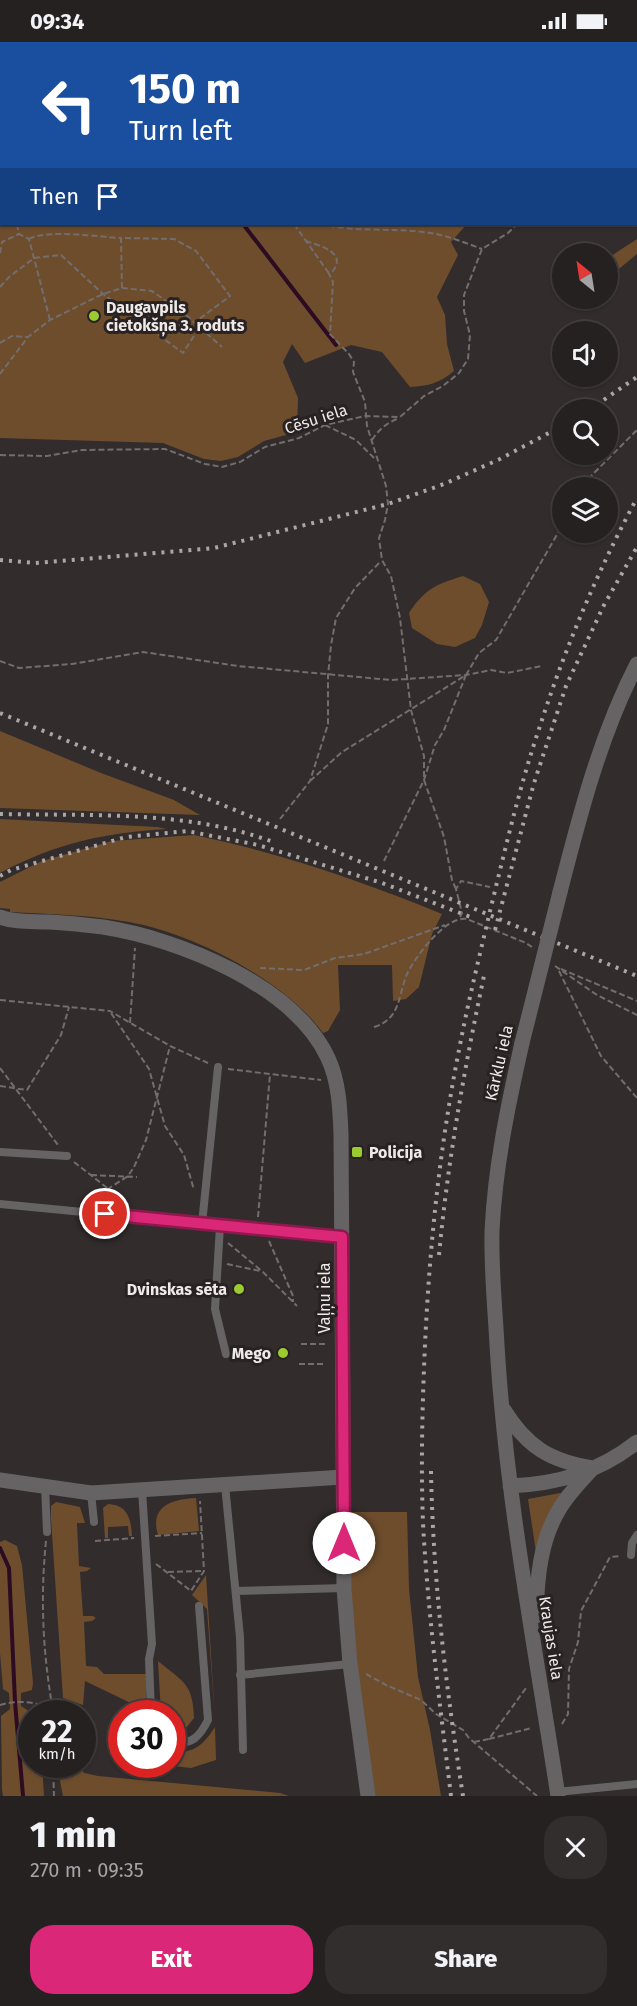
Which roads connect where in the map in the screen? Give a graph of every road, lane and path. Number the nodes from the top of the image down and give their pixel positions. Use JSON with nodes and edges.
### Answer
{"nodes":[{"id":1,"x":17,"y":225,"type":"edge"},
{"id":2,"x":295,"y":225,"type":"edge"},
{"id":3,"x":325,"y":225,"type":"edge"},
{"id":4,"x":516,"y":225,"type":"edge"},
{"id":5,"x":20,"y":234,"type":"junction"},
{"id":6,"x":121,"y":238,"type":"junction"},
{"id":7,"x":28,"y":239,"type":"junction"},
{"id":8,"x":306,"y":241,"type":"junction"},
{"id":9,"x":482,"y":249,"type":"junction"},
{"id":10,"x":0,"y":253,"type":"edge"},
{"id":11,"x":34,"y":258,"type":"junction"},
{"id":12,"x":328,"y":272,"type":"junction"},
{"id":13,"x":0,"y":287,"type":"edge"},
{"id":14,"x":122,"y":288,"type":"junction"},
{"id":15,"x":103,"y":294,"type":"junction"},
{"id":16,"x":50,"y":320,"type":"junction"},
{"id":17,"x":194,"y":322,"type":"junction"},
{"id":18,"x":200,"y":327,"type":"junction"},
{"id":19,"x":28,"y":337,"type":"junction"},
{"id":20,"x":0,"y":343,"type":"edge"},
{"id":21,"x":222,"y":347,"type":"dead end"},
{"id":22,"x":0,"y":374,"type":"edge"},
{"id":23,"x":365,"y":416,"type":"junction"},
{"id":24,"x":400,"y":417,"type":"junction"},
{"id":25,"x":325,"y":425,"type":"junction"},
{"id":26,"x":637,"y":430,"type":"edge"},
{"id":27,"x":372,"y":440,"type":"junction"},
{"id":28,"x":0,"y":455,"type":"edge"},
{"id":29,"x":376,"y":460,"type":"junction"},
{"id":30,"x":591,"y":477,"type":"edge"},
{"id":31,"x":552,"y":543,"type":"edge"},
{"id":32,"x":382,"y":560,"type":"junction"},
{"id":33,"x":0,"y":661,"type":"edge"},
{"id":34,"x":637,"y":664,"type":"edge"},
{"id":35,"x":542,"y":666,"type":"dead end"},
{"id":36,"x":466,"y":675,"type":"junction"},
{"id":37,"x":328,"y":676,"type":"junction"},
{"id":38,"x":408,"y":679,"type":"junction"},
{"id":39,"x":411,"y":710,"type":"junction"},
{"id":40,"x":424,"y":780,"type":"junction"},
{"id":41,"x":310,"y":781,"type":"junction"},
{"id":42,"x":280,"y":819,"type":"dead end"},
{"id":43,"x":384,"y":861,"type":"dead end"},
{"id":44,"x":490,"y":887,"type":"dead end"},
{"id":45,"x":456,"y":889,"type":"junction"},
{"id":46,"x":2,"y":921,"type":"edge"},
{"id":47,"x":446,"y":924,"type":"junction"},
{"id":48,"x":135,"y":945,"type":"dead end"},
{"id":49,"x":233,"y":971,"type":"junction"},
{"id":50,"x":0,"y":1000,"type":"edge"},
{"id":51,"x":637,"y":1000,"type":"edge"},
{"id":52,"x":69,"y":1007,"type":"junction"},
{"id":53,"x":110,"y":1011,"type":"junction"},
{"id":54,"x":129,"y":1023,"type":"junction"},
{"id":55,"x":374,"y":1028,"type":"dead end"},
{"id":56,"x":170,"y":1046,"type":"junction"},
{"id":57,"x":218,"y":1067,"type":"junction"},
{"id":58,"x":270,"y":1074,"type":"junction"},
{"id":59,"x":323,"y":1081,"type":"dead end"},
{"id":60,"x":0,"y":1086,"type":"edge"},
{"id":61,"x":157,"y":1092,"type":"junction"},
{"id":62,"x":637,"y":1098,"type":"edge"},
{"id":63,"x":0,"y":1152,"type":"edge"},
{"id":64,"x":67,"y":1156,"type":"dead end"},
{"id":65,"x":91,"y":1175,"type":"dead end"},
{"id":66,"x":128,"y":1176,"type":"junction"},
{"id":67,"x":137,"y":1177,"type":"dead end"},
{"id":68,"x":0,"y":1204,"type":"edge"},
{"id":69,"x":204,"y":1208,"type":"junction"},
{"id":70,"x":84,"y":1212,"type":"junction"},
{"id":71,"x":202,"y":1224,"type":"junction"},
{"id":72,"x":220,"y":1226,"type":"junction"},
{"id":73,"x":261,"y":1230,"type":"junction"},
{"id":74,"x":219,"y":1236,"type":"junction"},
{"id":75,"x":342,"y":1237,"type":"junction"},
{"id":76,"x":217,"y":1262,"type":"junction"},
{"id":77,"x":262,"y":1272,"type":"junction"},
{"id":78,"x":293,"y":1302,"type":"junction"},
{"id":79,"x":297,"y":1306,"type":"dead end"},
{"id":80,"x":301,"y":1344,"type":"dead end"},
{"id":81,"x":327,"y":1344,"type":"dead end"},
{"id":82,"x":226,"y":1354,"type":"dead end"},
{"id":83,"x":299,"y":1364,"type":"dead end"},
{"id":84,"x":326,"y":1364,"type":"dead end"},
{"id":85,"x":501,"y":1406,"type":"junction"},
{"id":86,"x":637,"y":1442,"type":"edge"},
{"id":87,"x":593,"y":1468,"type":"junction"},
{"id":88,"x":343,"y":1477,"type":"junction"},
{"id":89,"x":0,"y":1480,"type":"edge"},
{"id":90,"x":225,"y":1485,"type":"junction"},
{"id":91,"x":45,"y":1486,"type":"junction"},
{"id":92,"x":510,"y":1486,"type":"junction"},
{"id":93,"x":200,"y":1487,"type":"junction"},
{"id":94,"x":142,"y":1490,"type":"junction"},
{"id":95,"x":91,"y":1493,"type":"junction"},
{"id":96,"x":94,"y":1522,"type":"dead end"},
{"id":97,"x":47,"y":1532,"type":"joint"},
{"id":98,"x":202,"y":1533,"type":"junction"},
{"id":99,"x":637,"y":1535,"type":"edge"},
{"id":100,"x":145,"y":1537,"type":"junction"},
{"id":101,"x":95,"y":1541,"type":"dead end"},
{"id":102,"x":146,"y":1555,"type":"junction"},
{"id":103,"x":631,"y":1555,"type":"joint"},
{"id":104,"x":204,"y":1571,"type":"junction"},
{"id":105,"x":167,"y":1572,"type":"junction"},
{"id":106,"x":344,"y":1588,"type":"junction"},
{"id":107,"x":236,"y":1591,"type":"junction"},
{"id":108,"x":199,"y":1606,"type":"dead end"},
{"id":109,"x":534,"y":1652,"type":"junction"},
{"id":110,"x":350,"y":1665,"type":"junction"},
{"id":111,"x":240,"y":1675,"type":"junction"},
{"id":112,"x":539,"y":1680,"type":"junction"},
{"id":113,"x":51,"y":1700,"type":"edge"},
{"id":114,"x":151,"y":1700,"type":"edge"},
{"id":115,"x":18,"y":1701,"type":"edge"},
{"id":116,"x":0,"y":1706,"type":"edge"},
{"id":117,"x":553,"y":1725,"type":"junction"},
{"id":118,"x":489,"y":1739,"type":"junction"},
{"id":119,"x":186,"y":1742,"type":"edge"},
{"id":120,"x":474,"y":1742,"type":"junction"},
{"id":121,"x":243,"y":1750,"type":"dead end"},
{"id":122,"x":53,"y":1778,"type":"edge"},
{"id":123,"x":637,"y":1784,"type":"edge"},
{"id":124,"x":557,"y":1794,"type":"edge"},
{"id":125,"x":54,"y":1796,"type":"edge"},
{"id":126,"x":368,"y":1796,"type":"edge"},
{"id":127,"x":537,"y":1796,"type":"edge"}],
"edges":[{"from":1,"to":5,"type":"path"},
{"from":2,"to":8,"type":"path"},
{"from":3,"to":9,"type":"path"},
{"from":4,"to":9,"type":"path"},
{"from":5,"to":7,"type":"path"},
{"from":5,"to":10,"type":"path"},
{"from":6,"to":7,"type":"path"},
{"from":6,"to":14,"type":"path"},
{"from":6,"to":17,"type":"path"},
{"from":7,"to":11,"type":"path"},
{"from":8,"to":12,"type":"path"},
{"from":8,"to":12,"type":"path"},
{"from":9,"to":24,"type":"path"},
{"from":11,"to":13,"type":"path"},
{"from":11,"to":15,"type":"path"},
{"from":11,"to":16,"type":"path"},
{"from":12,"to":23,"type":"path"},
{"from":14,"to":15,"type":"path"},
{"from":14,"to":17,"type":"path"},
{"from":15,"to":16,"type":"path"},
{"from":15,"to":18,"type":"path"},
{"from":16,"to":19,"type":"path"},
{"from":17,"to":18,"type":"path"},
{"from":18,"to":21,"type":"path"},
{"from":19,"to":20,"type":"path"},
{"from":19,"to":22,"type":"path"},
{"from":23,"to":24,"type":"path","name":"Cēsu iela"},
{"from":23,"to":25,"type":"path","name":"Cēsu iela"},
{"from":23,"to":27,"type":"path"},
{"from":24,"to":27,"type":"path"},
{"from":25,"to":28,"type":"path","name":"Cēsu iela"},
{"from":25,"to":29,"type":"path"},
{"from":26,"to":30,"type":"path"},
{"from":27,"to":29,"type":"path"},
{"from":29,"to":32,"type":"path"},
{"from":31,"to":36,"type":"path"},
{"from":32,"to":37,"type":"path"},
{"from":32,"to":38,"type":"path"},
{"from":33,"to":37,"type":"path"},
{"from":34,"to":85,"type":"street","name":"Kārklu iela","bridge":true},
{"from":35,"to":36,"type":"path"},
{"from":36,"to":38,"type":"path"},
{"from":36,"to":39,"type":"path"},
{"from":36,"to":40,"type":"path"},
{"from":37,"to":38,"type":"path"},
{"from":37,"to":41,"type":"path"},
{"from":38,"to":39,"type":"path"},
{"from":39,"to":40,"type":"path"},
{"from":39,"to":41,"type":"path"},
{"from":40,"to":43,"type":"path"},
{"from":40,"to":45,"type":"path"},
{"from":41,"to":42,"type":"path"},
{"from":44,"to":45,"type":"path"},
{"from":45,"to":47,"type":"path"},
{"from":46,"to":49,"type":"street","name":"Vaļņu iela"},
{"from":47,"to":49,"type":"path"},
{"from":47,"to":55,"type":"path"},
{"from":48,"to":54,"type":"path"},
{"from":49,"to":75,"type":"street","name":"Vaļņu iela"},
{"from":50,"to":52,"type":"path"},
{"from":51,"to":62,"type":"path"},
{"from":52,"to":53,"type":"path"},
{"from":52,"to":60,"type":"path"},
{"from":53,"to":54,"type":"path"},
{"from":53,"to":61,"type":"path"},
{"from":54,"to":56,"type":"path"},
{"from":56,"to":57,"type":"path"},
{"from":56,"to":61,"type":"path"},
{"from":57,"to":58,"type":"path"},
{"from":57,"to":69,"type":"lane"},
{"from":58,"to":59,"type":"path"},
{"from":58,"to":73,"type":"path"},
{"from":61,"to":66,"type":"path"},
{"from":61,"to":69,"type":"path"},
{"from":63,"to":64,"type":"lane"},
{"from":65,"to":66,"type":"path"},
{"from":66,"to":67,"type":"path"},
{"from":66,"to":70,"type":"path"},
{"from":68,"to":70,"type":"lane"},
{"from":69,"to":71,"type":"lane"},
{"from":70,"to":71,"type":"lane"},
{"from":71,"to":72,"type":"lane"},
{"from":72,"to":73,"type":"lane"},
{"from":72,"to":74,"type":"lane"},
{"from":73,"to":75,"type":"lane"},
{"from":73,"to":78,"type":"path"},
{"from":74,"to":76,"type":"lane"},
{"from":74,"to":77,"type":"path"},
{"from":75,"to":88,"type":"street","name":"Vaļņu iela"},
{"from":76,"to":77,"type":"path"},
{"from":76,"to":82,"type":"lane"},
{"from":77,"to":78,"type":"path"},
{"from":78,"to":79,"type":"path"},
{"from":80,"to":81,"type":"path"},
{"from":83,"to":84,"type":"path"},
{"from":85,"to":87,"type":"street"},
{"from":85,"to":92,"type":"street","name":"Kārklu iela"},
{"from":86,"to":87,"type":"street"},
{"from":87,"to":92,"type":"street"},
{"from":87,"to":109,"type":"street"},
{"from":88,"to":90,"type":"street"},
{"from":88,"to":106,"type":"street","name":"Vaļņu iela"},
{"from":89,"to":91,"type":"street"},
{"from":90,"to":93,"type":"street"},
{"from":90,"to":107,"type":"lane"},
{"from":91,"to":95,"type":"street"},
{"from":91,"to":97,"type":"lane"},
{"from":92,"to":109,"type":"street","name":"Kraujas iela"},
{"from":93,"to":94,"type":"street"},
{"from":93,"to":98,"type":"path"},
{"from":94,"to":95,"type":"street"},
{"from":94,"to":100,"type":"lane"},
{"from":95,"to":96,"type":"lane"},
{"from":97,"to":113,"type":"path"},
{"from":98,"to":100,"type":"path"},
{"from":98,"to":104,"type":"path"},
{"from":99,"to":103,"type":"lane"},
{"from":100,"to":101,"type":"path"},
{"from":100,"to":102,"type":"lane"},
{"from":102,"to":105,"type":"path"},
{"from":102,"to":114,"type":"lane"},
{"from":103,"to":117,"type":"path"},
{"from":104,"to":105,"type":"path"},
{"from":104,"to":105,"type":"path"},
{"from":106,"to":107,"type":"lane"},
{"from":106,"to":110,"type":"street","name":"Vaļņu iela"},
{"from":107,"to":111,"type":"lane"},
{"from":108,"to":119,"type":"lane"},
{"from":109,"to":112,"type":"street","name":"Kraujas iela"},
{"from":110,"to":111,"type":"lane"},
{"from":110,"to":120,"type":"path"},
{"from":110,"to":126,"type":"street","name":"Vaļņu iela"},
{"from":111,"to":121,"type":"lane"},
{"from":112,"to":117,"type":"street","name":"Kraujas iela"},
{"from":112,"to":118,"type":"path"},
{"from":115,"to":116,"type":"path"},
{"from":117,"to":118,"type":"path"},
{"from":117,"to":124,"type":"street","name":"Kraujas iela"},
{"from":118,"to":120,"type":"path"},
{"from":120,"to":127,"type":"path"},
{"from":122,"to":125,"type":"path"},
{"from":123,"to":124,"type":"lane"}]}
